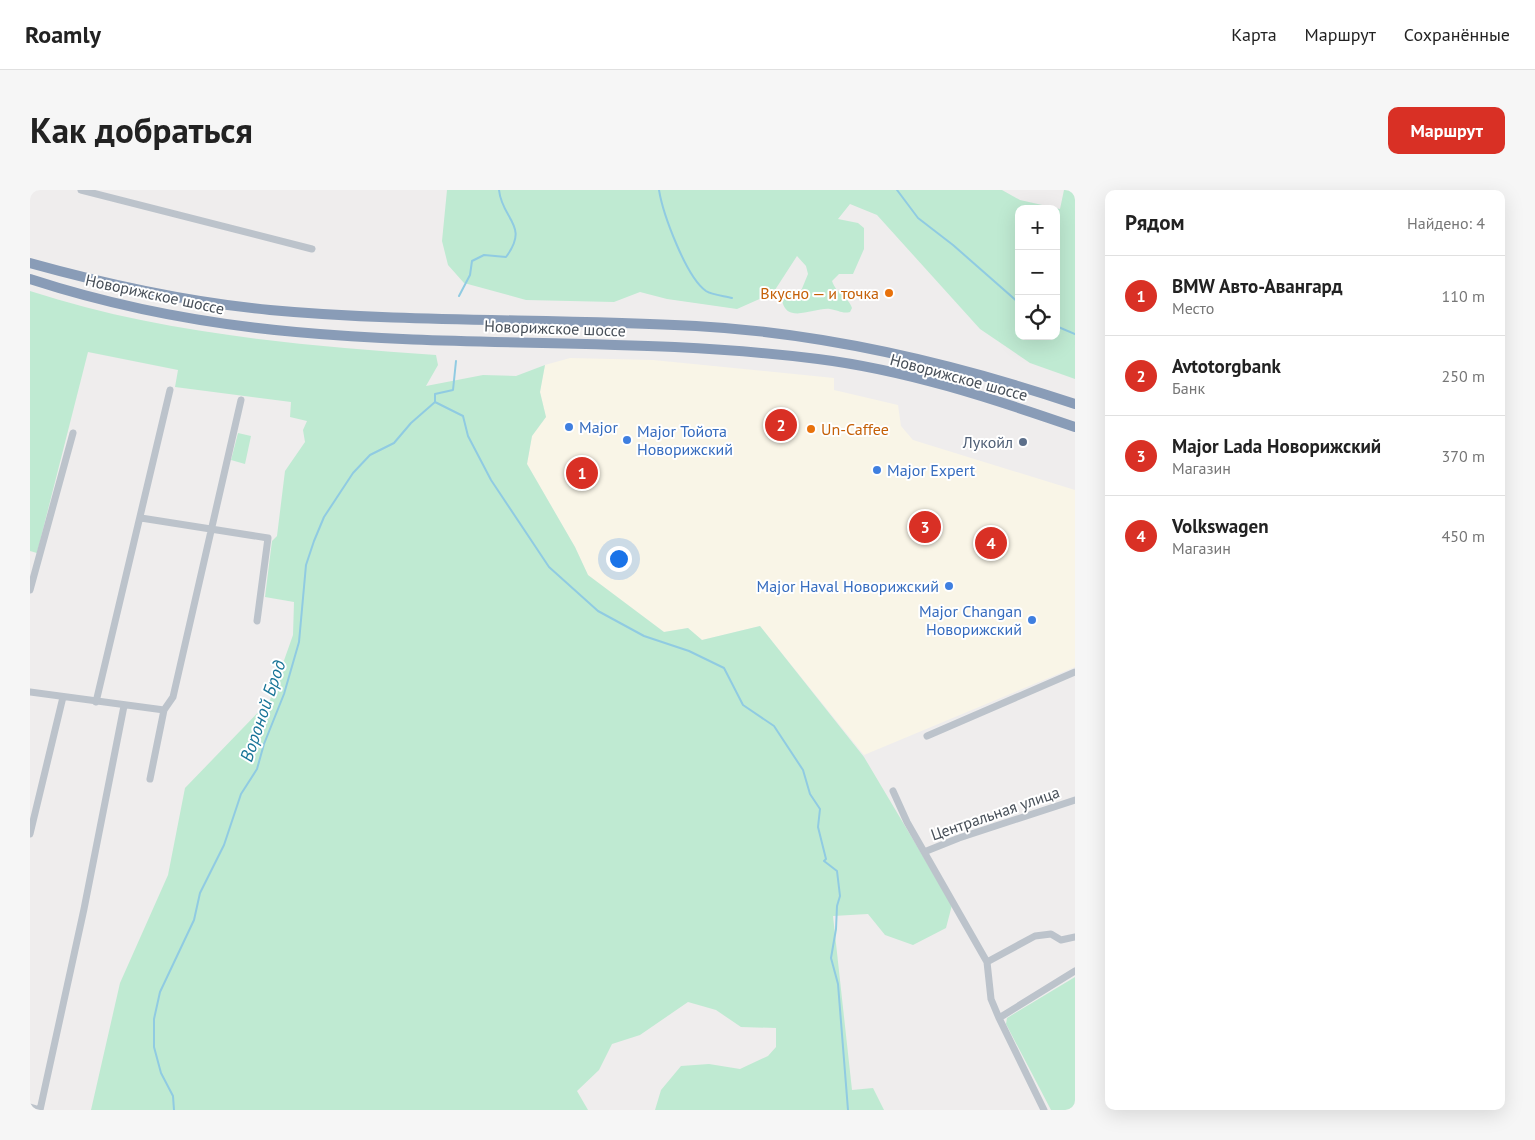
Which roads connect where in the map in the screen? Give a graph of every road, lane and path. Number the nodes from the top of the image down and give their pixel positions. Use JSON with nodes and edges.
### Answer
{"nodes":[{"id":1,"x":80,"y":190,"type":"edge"},
{"id":2,"x":312,"y":249,"type":"dead end"},
{"id":3,"x":30,"y":263,"type":"edge"},
{"id":4,"x":30,"y":279,"type":"edge"},
{"id":5,"x":170,"y":390,"type":"dead end"},
{"id":6,"x":241,"y":400,"type":"dead end"},
{"id":7,"x":1075,"y":404,"type":"edge"},
{"id":8,"x":1075,"y":427,"type":"edge"},
{"id":9,"x":73,"y":433,"type":"dead end"},
{"id":10,"x":141,"y":518,"type":"junction"},
{"id":11,"x":210,"y":530,"type":"junction"},
{"id":12,"x":30,"y":590,"type":"edge"},
{"id":13,"x":256,"y":621,"type":"dead end"},
{"id":14,"x":1075,"y":672,"type":"edge"},
{"id":15,"x":30,"y":692,"type":"edge"},
{"id":16,"x":63,"y":697,"type":"junction"},
{"id":17,"x":96,"y":702,"type":"junction"},
{"id":18,"x":124,"y":706,"type":"junction"},
{"id":19,"x":164,"y":710,"type":"junction"},
{"id":20,"x":927,"y":736,"type":"dead end"},
{"id":21,"x":150,"y":778,"type":"dead end"},
{"id":22,"x":893,"y":791,"type":"dead end"},
{"id":23,"x":1075,"y":800,"type":"edge"},
{"id":24,"x":30,"y":834,"type":"edge"},
{"id":25,"x":924,"y":852,"type":"junction"},
{"id":26,"x":1075,"y":937,"type":"edge"},
{"id":27,"x":987,"y":962,"type":"junction"},
{"id":28,"x":1075,"y":972,"type":"edge"},
{"id":29,"x":999,"y":1018,"type":"junction"},
{"id":30,"x":30,"y":1108,"type":"edge"},
{"id":31,"x":40,"y":1110,"type":"edge"},
{"id":32,"x":1044,"y":1110,"type":"edge"}],
"edges":[{"from":1,"to":2,"type":"street"},
{"from":3,"to":7,"type":"highway","name":"Новорижское шоссе"},
{"from":4,"to":8,"type":"highway","name":"Новорижское шоссе"},
{"from":5,"to":10,"type":"street"},
{"from":6,"to":11,"type":"street"},
{"from":9,"to":12,"type":"street"},
{"from":10,"to":11,"type":"street"},
{"from":10,"to":17,"type":"street"},
{"from":11,"to":13,"type":"street"},
{"from":11,"to":19,"type":"street"},
{"from":14,"to":20,"type":"street"},
{"from":15,"to":16,"type":"street"},
{"from":16,"to":17,"type":"street"},
{"from":16,"to":24,"type":"street"},
{"from":17,"to":18,"type":"street"},
{"from":18,"to":19,"type":"street"},
{"from":18,"to":31,"type":"street"},
{"from":19,"to":21,"type":"street"},
{"from":22,"to":25,"type":"street"},
{"from":23,"to":25,"type":"street","name":"Центральная улица"},
{"from":25,"to":27,"type":"street"},
{"from":26,"to":27,"type":"street"},
{"from":27,"to":29,"type":"street"},
{"from":28,"to":29,"type":"street"},
{"from":29,"to":32,"type":"street"},
{"from":30,"to":31,"type":"street"}]}
